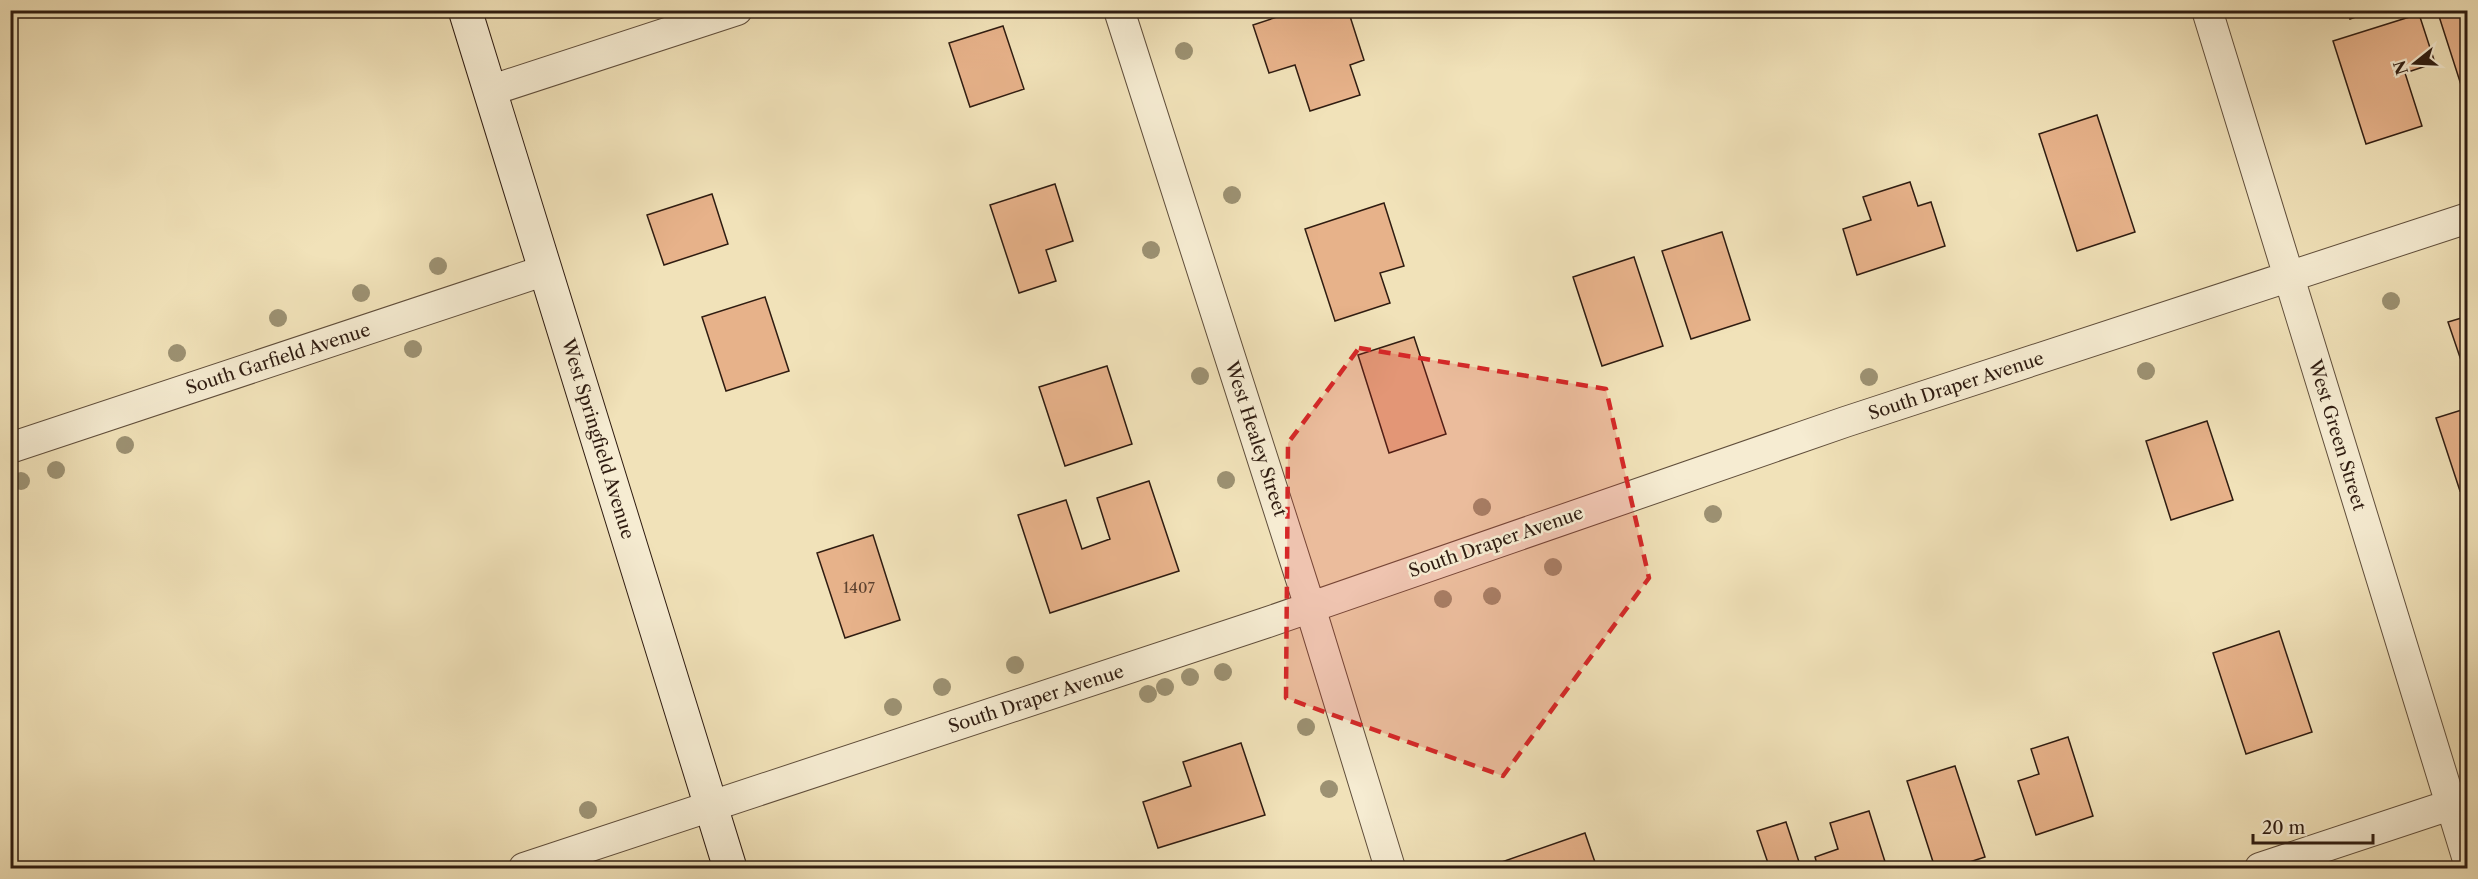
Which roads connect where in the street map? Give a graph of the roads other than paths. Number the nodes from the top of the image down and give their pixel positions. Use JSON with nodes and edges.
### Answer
{"nodes":[{"id":1,"x":465,"y":10,"type":"edge"},
{"id":2,"x":737,"y":10,"type":"edge"},
{"id":3,"x":1119,"y":10,"type":"edge"},
{"id":4,"x":2207,"y":10,"type":"edge"},
{"id":5,"x":489,"y":91,"type":"junction"},
{"id":6,"x":2468,"y":218,"type":"edge"},
{"id":7,"x":546,"y":270,"type":"junction"},
{"id":8,"x":2288,"y":276,"type":"junction"},
{"id":9,"x":10,"y":448,"type":"edge"},
{"id":10,"x":1310,"y":607,"type":"junction"},
{"id":11,"x":2459,"y":802,"type":"edge"},
{"id":12,"x":710,"y":805,"type":"junction"},
{"id":13,"x":2468,"y":860,"type":"edge"},
{"id":14,"x":524,"y":868,"type":"edge"},
{"id":15,"x":730,"y":868,"type":"edge"},
{"id":16,"x":1390,"y":868,"type":"edge"},
{"id":17,"x":2260,"y":868,"type":"edge"}],
"edges":[{"from":1,"to":5,"type":"main road","name":"West Springfield Avenue"},
{"from":2,"to":5,"type":"street"},
{"from":3,"to":10,"type":"street","name":"West Healey Street"},
{"from":4,"to":8,"type":"street","name":"West Green Street"},
{"from":5,"to":7,"type":"main road","name":"West Springfield Avenue"},
{"from":6,"to":8,"type":"street","name":"South Draper Avenue"},
{"from":7,"to":9,"type":"street","name":"South Garfield Avenue"},
{"from":7,"to":12,"type":"main road","name":"West Springfield Avenue"},
{"from":8,"to":10,"type":"street","name":"South Draper Avenue"},
{"from":8,"to":11,"type":"street","name":"West Green Street"},
{"from":10,"to":12,"type":"street","name":"South Draper Avenue"},
{"from":10,"to":16,"type":"street","name":"West Healey Street"},
{"from":11,"to":13,"type":"street","name":"West Green Street"},
{"from":11,"to":17,"type":"street"},
{"from":12,"to":14,"type":"street","name":"South Draper Avenue"},
{"from":12,"to":15,"type":"main road","name":"West Springfield Avenue"}]}
